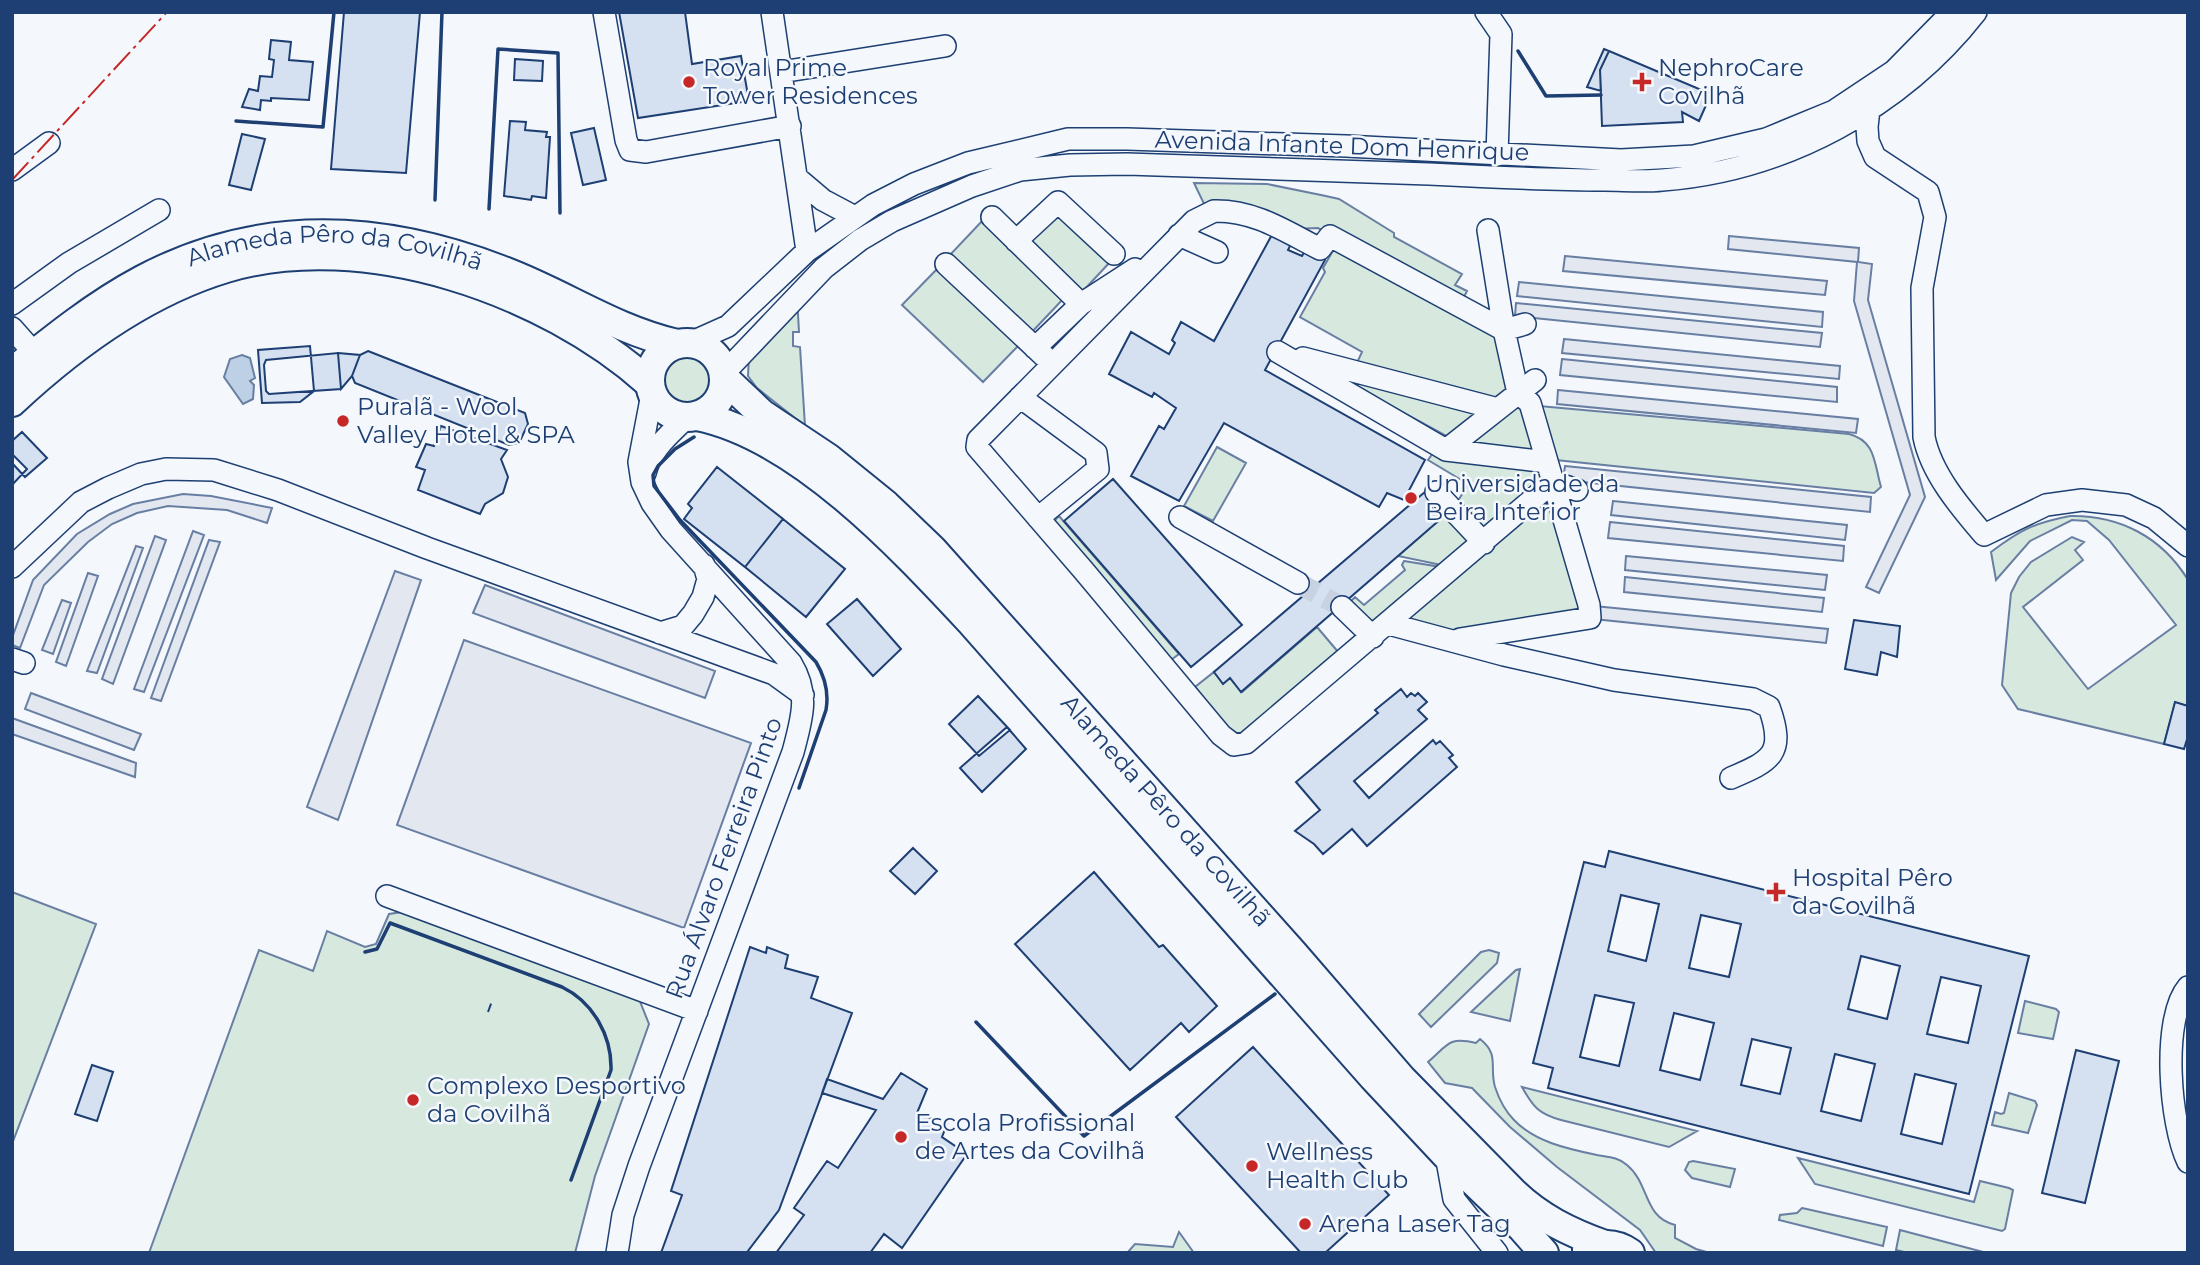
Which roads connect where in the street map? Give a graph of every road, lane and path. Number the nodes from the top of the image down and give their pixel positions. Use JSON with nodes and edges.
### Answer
{"nodes":[{"id":1,"x":604,"y":12,"type":"edge"},
{"id":2,"x":772,"y":12,"type":"edge"},
{"id":3,"x":1486,"y":12,"type":"edge"},
{"id":4,"x":1952,"y":12,"type":"edge"},
{"id":5,"x":1976,"y":12,"type":"edge"},
{"id":6,"x":945,"y":46,"type":"dead end"},
{"id":7,"x":781,"y":72,"type":"junction"},
{"id":8,"x":1870,"y":109,"type":"junction"},
{"id":9,"x":790,"y":126,"type":"junction"},
{"id":10,"x":49,"y":143,"type":"dead end"},
{"id":11,"x":1497,"y":155,"type":"junction"},
{"id":12,"x":12,"y":170,"type":"edge"},
{"id":13,"x":797,"y":178,"type":"junction"},
{"id":14,"x":159,"y":210,"type":"dead end"},
{"id":15,"x":855,"y":217,"type":"junction"},
{"id":16,"x":992,"y":218,"type":"dead end"},
{"id":17,"x":1488,"y":230,"type":"dead end"},
{"id":18,"x":1016,"y":241,"type":"junction"},
{"id":19,"x":1172,"y":242,"type":"junction"},
{"id":20,"x":807,"y":251,"type":"junction"},
{"id":21,"x":1217,"y":252,"type":"dead end"},
{"id":22,"x":1114,"y":254,"type":"dead end"},
{"id":23,"x":946,"y":264,"type":"dead end"},
{"id":24,"x":12,"y":304,"type":"edge"},
{"id":25,"x":1081,"y":304,"type":"junction"},
{"id":26,"x":1525,"y":324,"type":"dead end"},
{"id":27,"x":12,"y":327,"type":"edge"},
{"id":28,"x":1504,"y":330,"type":"junction"},
{"id":29,"x":684,"y":344,"type":"junction"},
{"id":30,"x":1035,"y":348,"type":"junction"},
{"id":31,"x":35,"y":354,"type":"junction"},
{"id":32,"x":1052,"y":365,"type":"junction"},
{"id":33,"x":12,"y":372,"type":"edge"},
{"id":34,"x":724,"y":375,"type":"junction"},
{"id":35,"x":1527,"y":386,"type":"junction"},
{"id":36,"x":651,"y":389,"type":"junction"},
{"id":37,"x":1020,"y":397,"type":"junction"},
{"id":38,"x":12,"y":402,"type":"edge"},
{"id":39,"x":1498,"y":409,"type":"junction"},
{"id":40,"x":691,"y":417,"type":"junction"},
{"id":41,"x":1446,"y":450,"type":"junction"},
{"id":42,"x":1550,"y":472,"type":"junction"},
{"id":43,"x":642,"y":482,"type":"junction"},
{"id":44,"x":1577,"y":491,"type":"dead end"},
{"id":45,"x":1436,"y":492,"type":"dead end"},
{"id":46,"x":1180,"y":517,"type":"dead end"},
{"id":47,"x":1038,"y":518,"type":"junction"},
{"id":48,"x":1484,"y":543,"type":"junction"},
{"id":49,"x":2188,"y":546,"type":"edge"},
{"id":50,"x":704,"y":565,"type":"junction"},
{"id":51,"x":12,"y":567,"type":"edge"},
{"id":52,"x":1298,"y":583,"type":"tunnel mouth"},
{"id":53,"x":1342,"y":607,"type":"tunnel mouth"},
{"id":54,"x":1381,"y":630,"type":"junction"},
{"id":55,"x":660,"y":633,"type":"junction"},
{"id":56,"x":1451,"y":640,"type":"junction"},
{"id":57,"x":803,"y":695,"type":"junction"},
{"id":58,"x":1731,"y":778,"type":"dead end"},
{"id":59,"x":387,"y":896,"type":"dead end"},
{"id":60,"x":2188,"y":987,"type":"edge"},
{"id":61,"x":697,"y":1011,"type":"junction"},
{"id":62,"x":1446,"y":1155,"type":"junction"},
{"id":63,"x":2188,"y":1163,"type":"edge"},
{"id":64,"x":1606,"y":1250,"type":"edge"},
{"id":65,"x":617,"y":1253,"type":"edge"},
{"id":66,"x":1497,"y":1253,"type":"edge"},
{"id":67,"x":1544,"y":1253,"type":"edge"}],
"edges":[{"from":1,"to":9,"type":"street"},
{"from":2,"to":7,"type":"street"},
{"from":3,"to":11,"type":"street"},
{"from":4,"to":11,"type":"street","name":"Avenida Infante Dom Henrique"},
{"from":5,"to":8,"type":"street","name":"Avenida Infante Dom Henrique"},
{"from":6,"to":7,"type":"street"},
{"from":7,"to":9,"type":"street"},
{"from":8,"to":34,"type":"street","name":"Avenida Infante Dom Henrique"},
{"from":8,"to":49,"type":"street"},
{"from":9,"to":13,"type":"street"},
{"from":10,"to":12,"type":"street"},
{"from":11,"to":15,"type":"street","name":"Avenida Infante Dom Henrique"},
{"from":13,"to":15,"type":"street"},
{"from":13,"to":20,"type":"street"},
{"from":14,"to":24,"type":"street"},
{"from":15,"to":20,"type":"street","name":"Avenida Infante Dom Henrique"},
{"from":16,"to":18,"type":"street"},
{"from":17,"to":28,"type":"street"},
{"from":18,"to":22,"type":"street"},
{"from":18,"to":25,"type":"street"},
{"from":19,"to":21,"type":"street"},
{"from":19,"to":25,"type":"street"},
{"from":19,"to":28,"type":"street"},
{"from":19,"to":32,"type":"street"},
{"from":20,"to":29,"type":"street","name":"Avenida Infante Dom Henrique"},
{"from":23,"to":30,"type":"street"},
{"from":25,"to":30,"type":"street"},
{"from":26,"to":28,"type":"street"},
{"from":27,"to":31,"type":"street"},
{"from":28,"to":35,"type":"street"},
{"from":29,"to":31,"type":"main road","name":"Alameda Pêro da Covilhã"},
{"from":29,"to":34,"type":"main road"},
{"from":29,"to":36,"type":"main road"},
{"from":30,"to":32,"type":"street"},
{"from":31,"to":33,"type":"main road","name":"Alameda Pêro da Covilhã"},
{"from":32,"to":37,"type":"street"},
{"from":34,"to":40,"type":"main road"},
{"from":34,"to":64,"type":"main road","name":"Alameda Pêro da Covilhã"},
{"from":35,"to":39,"type":"street"},
{"from":35,"to":42,"type":"street"},
{"from":36,"to":38,"type":"main road","name":"Alameda Pêro da Covilhã"},
{"from":36,"to":40,"type":"main road"},
{"from":36,"to":43,"type":"street","name":"Rua Álvaro Ferreira Pinto"},
{"from":37,"to":47,"type":"street"},
{"from":37,"to":47,"type":"street"},
{"from":39,"to":41,"type":"street"},
{"from":39,"to":41,"type":"street"},
{"from":40,"to":43,"type":"street"},
{"from":40,"to":62,"type":"main road","name":"Alameda Pêro da Covilhã"},
{"from":41,"to":42,"type":"street"},
{"from":42,"to":44,"type":"street"},
{"from":42,"to":48,"type":"street"},
{"from":42,"to":56,"type":"street"},
{"from":43,"to":50,"type":"street","name":"Rua Álvaro Ferreira Pinto"},
{"from":45,"to":48,"type":"street"},
{"from":46,"to":52,"type":"street"},
{"from":47,"to":54,"type":"street"},
{"from":48,"to":54,"type":"street"},
{"from":50,"to":55,"type":"street"},
{"from":50,"to":57,"type":"street","name":"Rua Álvaro Ferreira Pinto"},
{"from":51,"to":55,"type":"street"},
{"from":53,"to":54,"type":"street"},
{"from":54,"to":56,"type":"street"},
{"from":55,"to":57,"type":"street"},
{"from":56,"to":58,"type":"street"},
{"from":57,"to":61,"type":"street","name":"Rua Álvaro Ferreira Pinto"},
{"from":59,"to":61,"type":"street"},
{"from":60,"to":63,"type":"street"},
{"from":61,"to":65,"type":"street","name":"Rua Álvaro Ferreira Pinto"},
{"from":62,"to":66,"type":"street"},
{"from":62,"to":67,"type":"main road","name":"Alameda Pêro da Covilhã"}]}
